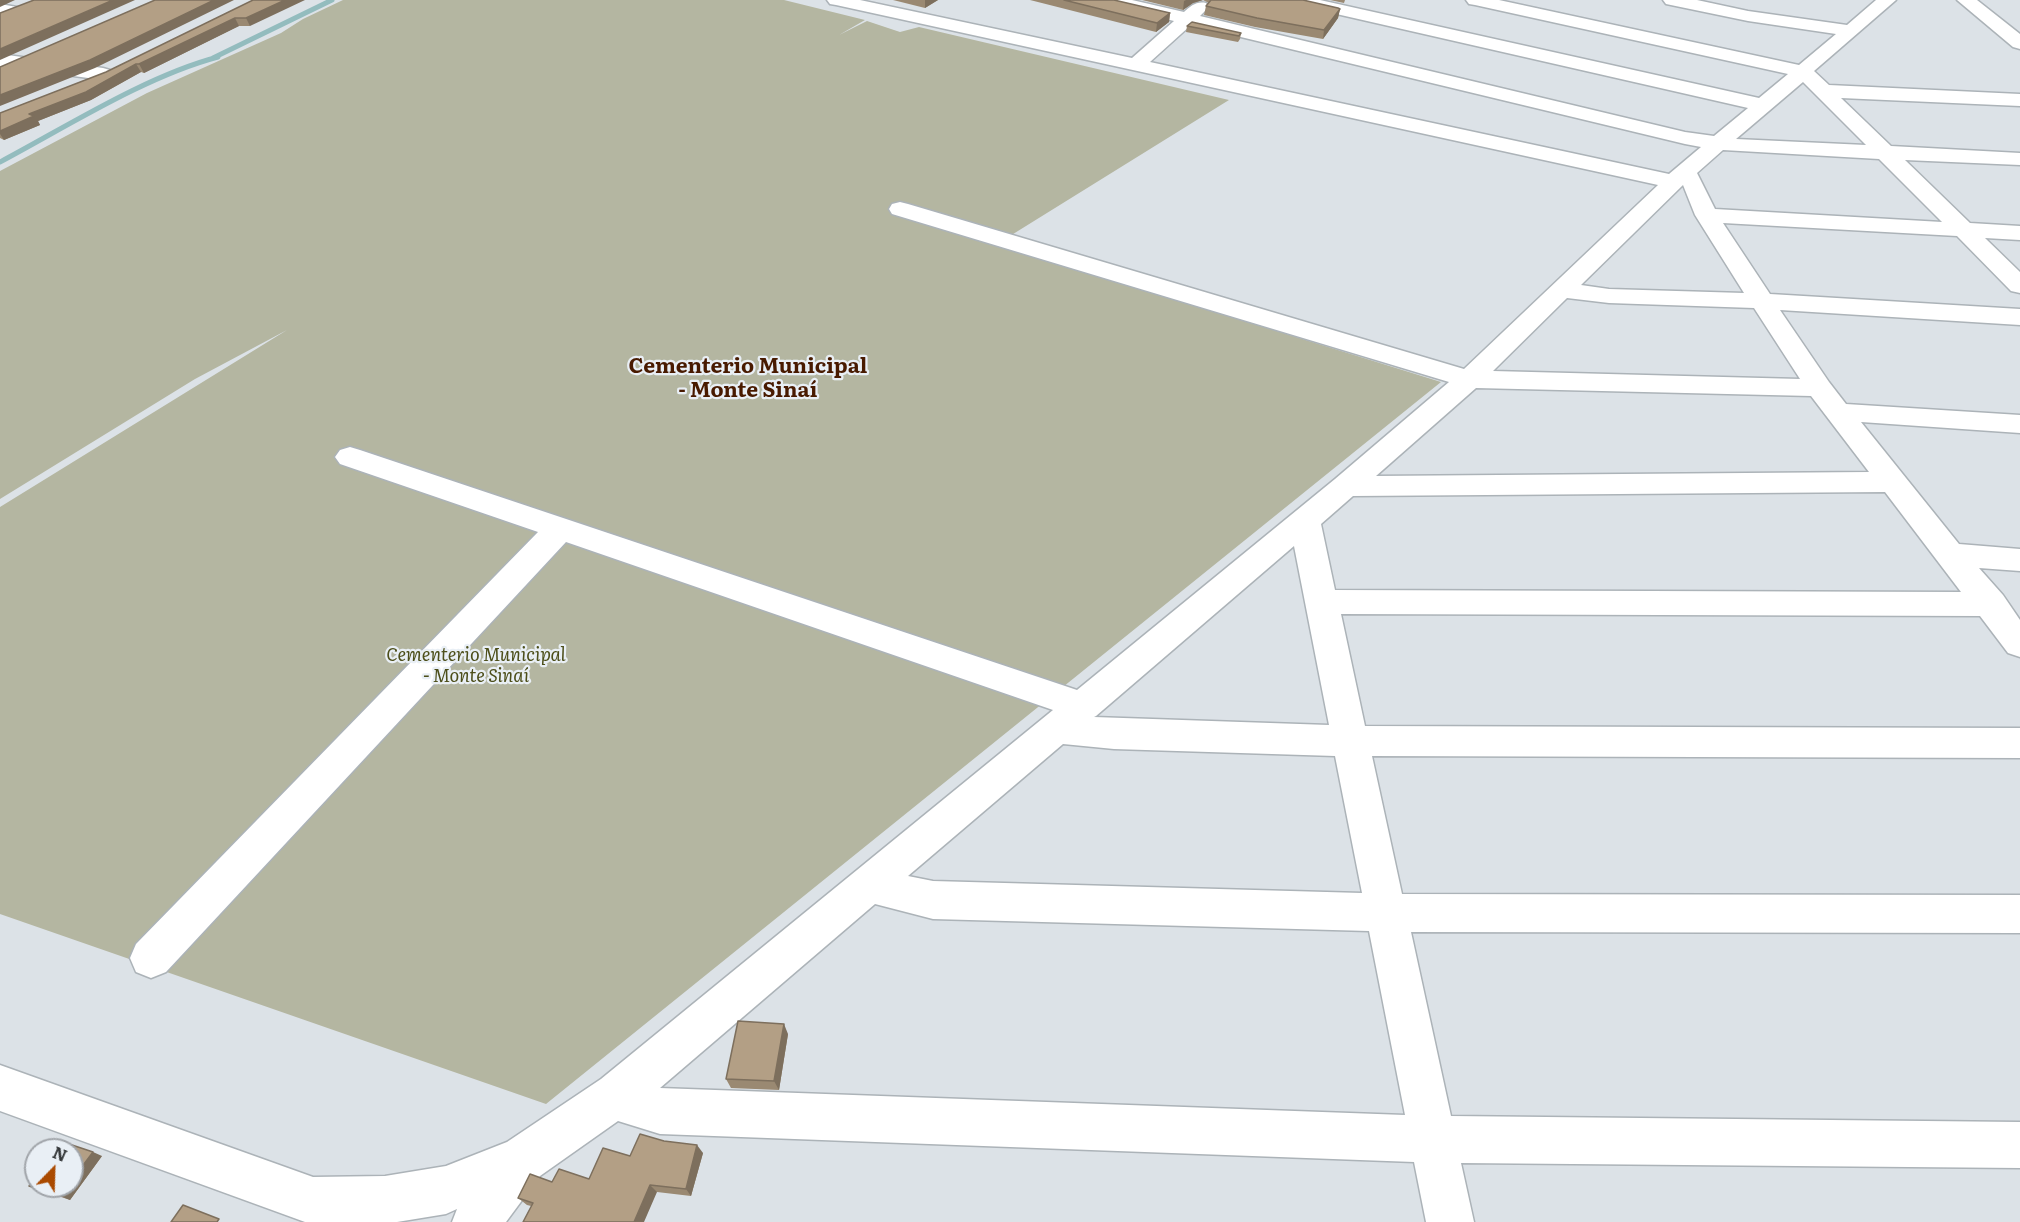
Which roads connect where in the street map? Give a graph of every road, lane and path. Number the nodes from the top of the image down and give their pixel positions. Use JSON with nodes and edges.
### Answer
{"nodes":[{"id":1,"x":836,"y":0,"type":"edge"},
{"id":2,"x":892,"y":0,"type":"edge"},
{"id":3,"x":1110,"y":0,"type":"edge"},
{"id":4,"x":1208,"y":0,"type":"edge"},
{"id":5,"x":1297,"y":0,"type":"edge"},
{"id":6,"x":1475,"y":0,"type":"edge"},
{"id":7,"x":1672,"y":0,"type":"edge"},
{"id":8,"x":1887,"y":0,"type":"edge"},
{"id":9,"x":1972,"y":4,"type":"edge"},
{"id":10,"x":871,"y":8,"type":"junction"},
{"id":11,"x":2000,"y":8,"type":"dead end"},
{"id":12,"x":1187,"y":18,"type":"junction"},
{"id":13,"x":1496,"y":18,"type":"junction"},
{"id":14,"x":1851,"y":31,"type":"junction"},
{"id":15,"x":1463,"y":38,"type":"junction"},
{"id":16,"x":2020,"y":43,"type":"edge"},
{"id":17,"x":48,"y":49,"type":"edge"},
{"id":18,"x":6,"y":64,"type":"edge"},
{"id":19,"x":124,"y":64,"type":"edge"},
{"id":20,"x":1136,"y":65,"type":"junction"},
{"id":21,"x":1804,"y":72,"type":"junction"},
{"id":22,"x":103,"y":74,"type":"junction"},
{"id":23,"x":72,"y":87,"type":"edge"},
{"id":24,"x":1823,"y":91,"type":"junction"},
{"id":25,"x":2020,"y":100,"type":"edge"},
{"id":26,"x":1763,"y":105,"type":"junction"},
{"id":27,"x":1719,"y":142,"type":"junction"},
{"id":28,"x":1886,"y":152,"type":"junction"},
{"id":29,"x":2020,"y":159,"type":"edge"},
{"id":30,"x":1677,"y":179,"type":"junction"},
{"id":31,"x":900,"y":209,"type":"dead end"},
{"id":32,"x":1706,"y":215,"type":"junction"},
{"id":33,"x":1963,"y":230,"type":"junction"},
{"id":34,"x":2020,"y":233,"type":"edge"},
{"id":35,"x":2020,"y":286,"type":"edge"},
{"id":36,"x":1562,"y":288,"type":"junction"},
{"id":37,"x":1764,"y":301,"type":"junction"},
{"id":38,"x":2020,"y":317,"type":"edge"},
{"id":39,"x":1469,"y":379,"type":"junction"},
{"id":40,"x":1820,"y":388,"type":"junction"},
{"id":41,"x":1838,"y":412,"type":"junction"},
{"id":42,"x":2020,"y":424,"type":"edge"},
{"id":43,"x":350,"y":457,"type":"dead end"},
{"id":44,"x":1894,"y":482,"type":"junction"},
{"id":45,"x":1346,"y":486,"type":"junction"},
{"id":46,"x":1305,"y":522,"type":"junction"},
{"id":47,"x":560,"y":530,"type":"junction"},
{"id":48,"x":1952,"y":555,"type":"junction"},
{"id":49,"x":2020,"y":560,"type":"edge"},
{"id":50,"x":1321,"y":602,"type":"junction"},
{"id":51,"x":1991,"y":604,"type":"junction"},
{"id":52,"x":2020,"y":644,"type":"edge"},
{"id":53,"x":1083,"y":706,"type":"junction"},
{"id":54,"x":1056,"y":728,"type":"junction"},
{"id":55,"x":1350,"y":741,"type":"junction"},
{"id":56,"x":2020,"y":742,"type":"edge"},
{"id":57,"x":871,"y":881,"type":"junction"},
{"id":58,"x":1386,"y":914,"type":"junction"},
{"id":59,"x":2020,"y":914,"type":"edge"},
{"id":60,"x":151,"y":958,"type":"dead end"},
{"id":61,"x":0,"y":1088,"type":"edge"},
{"id":62,"x":617,"y":1095,"type":"junction"},
{"id":63,"x":1433,"y":1139,"type":"junction"},
{"id":64,"x":2020,"y":1145,"type":"edge"},
{"id":65,"x":523,"y":1159,"type":"junction"},
{"id":66,"x":476,"y":1222,"type":"edge"},
{"id":67,"x":1450,"y":1222,"type":"edge"}],
"edges":[{"from":1,"to":10,"type":"street"},
{"from":2,"to":10,"type":"street"},
{"from":3,"to":12,"type":"street"},
{"from":4,"to":12,"type":"street"},
{"from":5,"to":15,"type":"street"},
{"from":6,"to":13,"type":"street"},
{"from":7,"to":14,"type":"street"},
{"from":8,"to":14,"type":"street"},
{"from":9,"to":11,"type":"street"},
{"from":9,"to":16,"type":"street"},
{"from":10,"to":20,"type":"street"},
{"from":12,"to":20,"type":"street"},
{"from":12,"to":27,"type":"street"},
{"from":13,"to":15,"type":"street"},
{"from":13,"to":21,"type":"street"},
{"from":14,"to":21,"type":"street"},
{"from":15,"to":26,"type":"street"},
{"from":17,"to":18,"type":"street"},
{"from":18,"to":22,"type":"street"},
{"from":19,"to":22,"type":"street"},
{"from":20,"to":30,"type":"street"},
{"from":21,"to":24,"type":"street"},
{"from":21,"to":26,"type":"street"},
{"from":22,"to":23,"type":"street"},
{"from":24,"to":25,"type":"street"},
{"from":24,"to":28,"type":"street"},
{"from":26,"to":27,"type":"street"},
{"from":27,"to":28,"type":"street"},
{"from":27,"to":30,"type":"street"},
{"from":28,"to":29,"type":"street"},
{"from":28,"to":33,"type":"street"},
{"from":30,"to":32,"type":"street"},
{"from":30,"to":36,"type":"street"},
{"from":31,"to":39,"type":"street"},
{"from":32,"to":33,"type":"street"},
{"from":32,"to":37,"type":"street"},
{"from":33,"to":34,"type":"street"},
{"from":33,"to":35,"type":"street"},
{"from":36,"to":37,"type":"street"},
{"from":36,"to":39,"type":"street"},
{"from":37,"to":38,"type":"street"},
{"from":37,"to":40,"type":"street"},
{"from":39,"to":40,"type":"street"},
{"from":39,"to":45,"type":"street"},
{"from":40,"to":41,"type":"street"},
{"from":41,"to":42,"type":"street"},
{"from":41,"to":44,"type":"street"},
{"from":43,"to":47,"type":"street"},
{"from":44,"to":45,"type":"street"},
{"from":44,"to":48,"type":"street"},
{"from":45,"to":46,"type":"street"},
{"from":46,"to":50,"type":"street"},
{"from":46,"to":53,"type":"street"},
{"from":47,"to":53,"type":"street"},
{"from":47,"to":60,"type":"street"},
{"from":48,"to":49,"type":"street"},
{"from":48,"to":51,"type":"street"},
{"from":50,"to":51,"type":"street"},
{"from":50,"to":55,"type":"street"},
{"from":51,"to":52,"type":"street"},
{"from":53,"to":54,"type":"street"},
{"from":54,"to":55,"type":"street"},
{"from":54,"to":57,"type":"street"},
{"from":55,"to":56,"type":"street"},
{"from":55,"to":58,"type":"street"},
{"from":57,"to":58,"type":"street"},
{"from":57,"to":62,"type":"street"},
{"from":58,"to":59,"type":"street"},
{"from":58,"to":63,"type":"street"},
{"from":61,"to":65,"type":"street"},
{"from":62,"to":63,"type":"street"},
{"from":62,"to":65,"type":"street"},
{"from":63,"to":64,"type":"street"},
{"from":63,"to":67,"type":"street"},
{"from":65,"to":66,"type":"street"}]}
